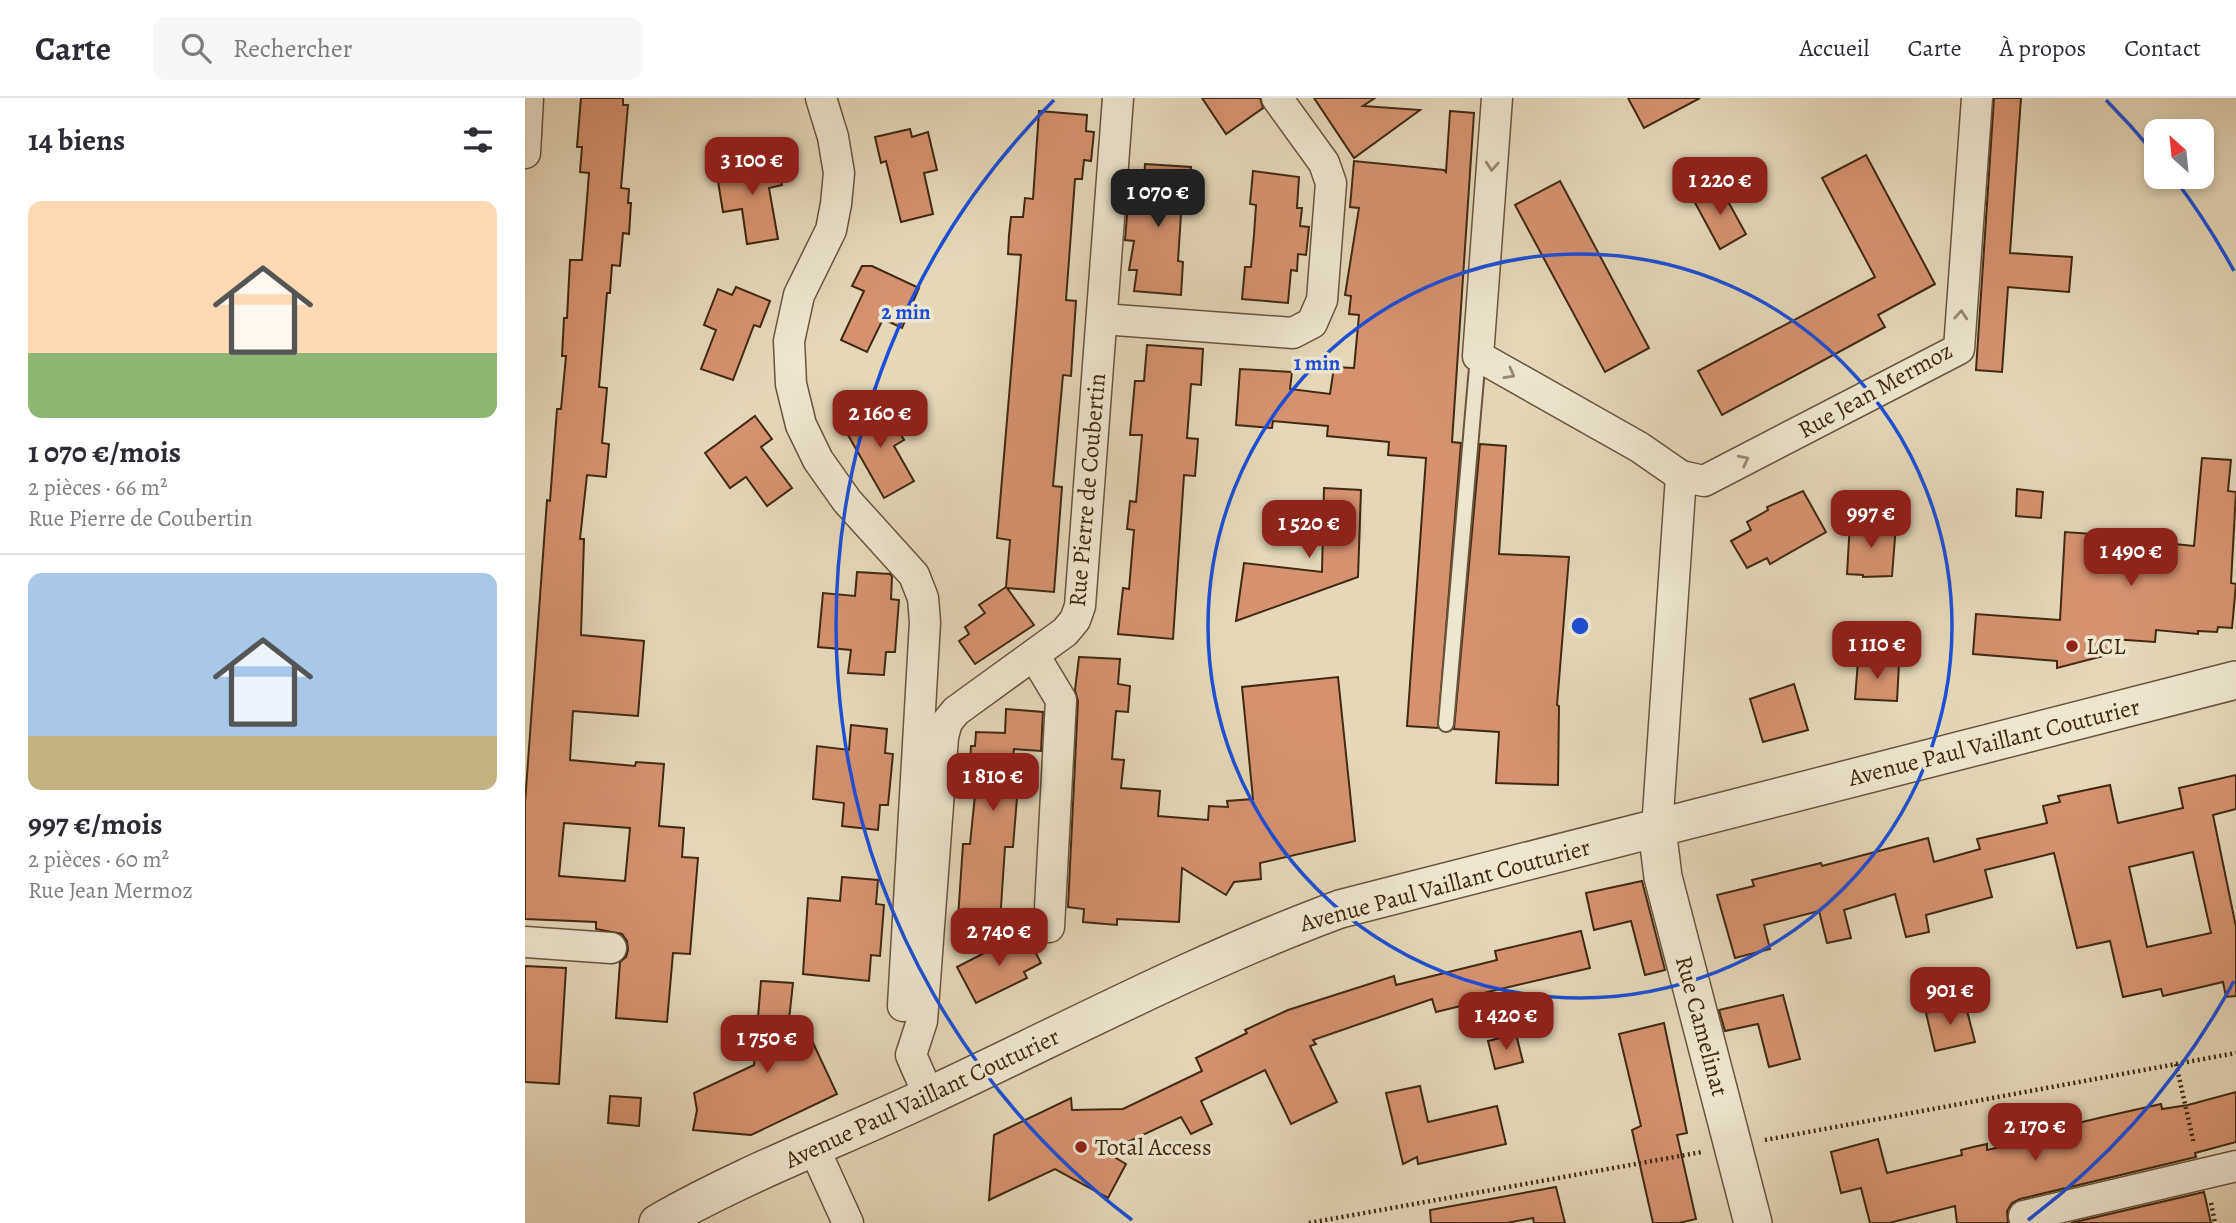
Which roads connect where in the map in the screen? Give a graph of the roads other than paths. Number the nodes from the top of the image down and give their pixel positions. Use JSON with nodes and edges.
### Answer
{"nodes":[{"id":1,"x":528,"y":98,"type":"edge"},
{"id":2,"x":821,"y":98,"type":"edge"},
{"id":3,"x":1118,"y":98,"type":"edge"},
{"id":4,"x":1277,"y":98,"type":"edge"},
{"id":5,"x":1497,"y":98,"type":"edge"},
{"id":6,"x":1977,"y":98,"type":"edge"},
{"id":7,"x":525,"y":153,"type":"edge"},
{"id":8,"x":1102,"y":319,"type":"junction"},
{"id":9,"x":1478,"y":356,"type":"junction"},
{"id":10,"x":1681,"y":476,"type":"junction"},
{"id":11,"x":1034,"y":655,"type":"junction"},
{"id":12,"x":2236,"y":680,"type":"edge"},
{"id":13,"x":1446,"y":724,"type":"dead end"},
{"id":14,"x":1657,"y":829,"type":"junction"},
{"id":15,"x":1049,"y":927,"type":"dead end"},
{"id":16,"x":525,"y":942,"type":"edge"},
{"id":17,"x":611,"y":948,"type":"dead end"},
{"id":18,"x":911,"y":1055,"type":"junction"},
{"id":19,"x":929,"y":1096,"type":"junction"},
{"id":20,"x":814,"y":1149,"type":"junction"},
{"id":21,"x":2236,"y":1166,"type":"edge"},
{"id":22,"x":658,"y":1223,"type":"edge"},
{"id":23,"x":848,"y":1223,"type":"edge"},
{"id":24,"x":1753,"y":1223,"type":"edge"},
{"id":25,"x":2026,"y":1223,"type":"edge"}],
"edges":[{"from":1,"to":7,"type":"street"},
{"from":2,"to":18,"type":"street"},
{"from":3,"to":8,"type":"street","name":"Rue Pierre de Coubertin"},
{"from":4,"to":8,"type":"street"},
{"from":5,"to":9,"type":"street","one_way":true},
{"from":10,"to":6,"type":"street","name":"Rue Jean Mermoz","one_way":true},
{"from":8,"to":11,"type":"street","name":"Rue Pierre de Coubertin"},
{"from":9,"to":10,"type":"street","one_way":true},
{"from":9,"to":13,"type":"lane"},
{"from":10,"to":14,"type":"street"},
{"from":11,"to":15,"type":"street"},
{"from":11,"to":18,"type":"street","name":"Rue Pierre de Coubertin"},
{"from":12,"to":14,"type":"street","name":"Avenue Paul Vaillant Couturier"},
{"from":14,"to":19,"type":"street","name":"Avenue Paul Vaillant Couturier"},
{"from":14,"to":24,"type":"street","name":"Rue Camelinat"},
{"from":16,"to":17,"type":"street"},
{"from":18,"to":19,"type":"street"},
{"from":19,"to":20,"type":"street","name":"Avenue Paul Vaillant Couturier"},
{"from":20,"to":22,"type":"street","name":"Avenue Paul Vaillant Couturier"},
{"from":20,"to":23,"type":"street"},
{"from":21,"to":25,"type":"street"}]}
